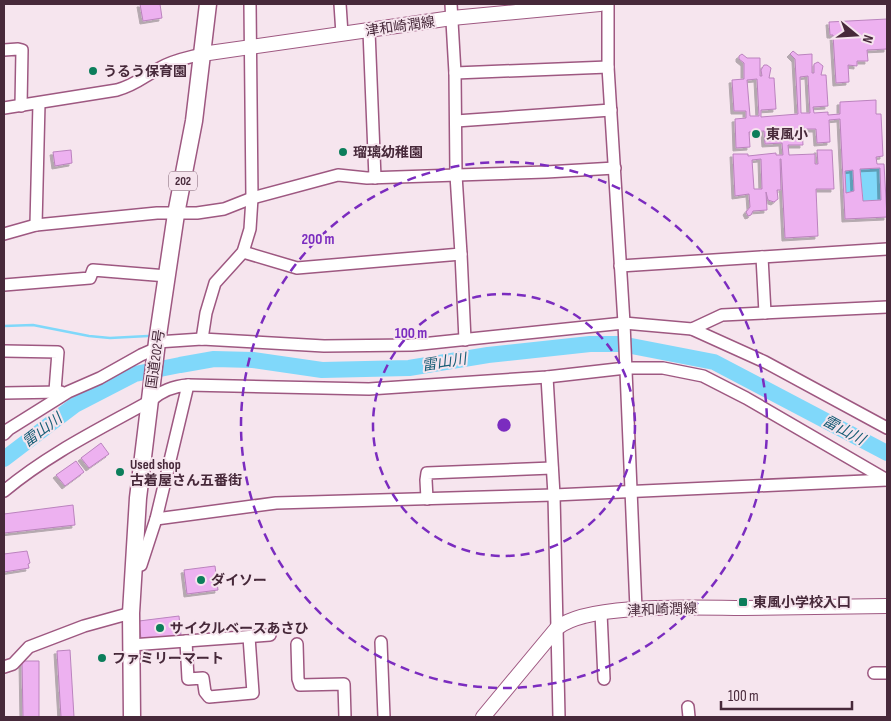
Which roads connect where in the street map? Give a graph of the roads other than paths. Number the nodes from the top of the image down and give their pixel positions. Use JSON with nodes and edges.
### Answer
{"nodes":[{"id":1,"x":208,"y":4,"type":"edge"},
{"id":2,"x":250,"y":4,"type":"edge"},
{"id":3,"x":340,"y":4,"type":"edge"},
{"id":4,"x":451,"y":4,"type":"edge"},
{"id":5,"x":600,"y":4,"type":"edge"},
{"id":6,"x":608,"y":4,"type":"edge"},
{"id":7,"x":452,"y":18,"type":"junction"},
{"id":8,"x":369,"y":31,"type":"junction"},
{"id":9,"x":342,"y":34,"type":"junction"},
{"id":10,"x":250,"y":46,"type":"junction"},
{"id":11,"x":4,"y":50,"type":"edge"},
{"id":12,"x":202,"y":54,"type":"junction"},
{"id":13,"x":608,"y":67,"type":"junction"},
{"id":14,"x":455,"y":73,"type":"junction"},
{"id":15,"x":39,"y":102,"type":"junction"},
{"id":16,"x":21,"y":106,"type":"junction"},
{"id":17,"x":4,"y":108,"type":"edge"},
{"id":18,"x":611,"y":110,"type":"junction"},
{"id":19,"x":456,"y":121,"type":"junction"},
{"id":20,"x":615,"y":168,"type":"junction"},
{"id":21,"x":456,"y":176,"type":"junction"},
{"id":22,"x":375,"y":178,"type":"junction"},
{"id":23,"x":252,"y":198,"type":"junction"},
{"id":24,"x":176,"y":214,"type":"junction"},
{"id":25,"x":36,"y":225,"type":"junction"},
{"id":26,"x":4,"y":234,"type":"edge"},
{"id":27,"x":887,"y":249,"type":"edge"},
{"id":28,"x":243,"y":252,"type":"junction"},
{"id":29,"x":461,"y":254,"type":"junction"},
{"id":30,"x":762,"y":256,"type":"junction"},
{"id":31,"x":620,"y":266,"type":"junction"},
{"id":32,"x":167,"y":276,"type":"junction"},
{"id":33,"x":4,"y":285,"type":"edge"},
{"id":34,"x":887,"y":307,"type":"edge"},
{"id":35,"x":765,"y":313,"type":"junction"},
{"id":36,"x":624,"y":323,"type":"junction"},
{"id":37,"x":692,"y":329,"type":"junction"},
{"id":38,"x":202,"y":339,"type":"junction"},
{"id":39,"x":465,"y":340,"type":"junction"},
{"id":40,"x":157,"y":349,"type":"junction"},
{"id":41,"x":4,"y":351,"type":"edge"},
{"id":42,"x":626,"y":368,"type":"junction"},
{"id":43,"x":547,"y":377,"type":"junction"},
{"id":44,"x":188,"y":386,"type":"junction"},
{"id":45,"x":55,"y":391,"type":"junction"},
{"id":46,"x":68,"y":392,"type":"junction"},
{"id":47,"x":4,"y":393,"type":"edge"},
{"id":48,"x":150,"y":402,"type":"junction"},
{"id":49,"x":887,"y":428,"type":"edge"},
{"id":50,"x":4,"y":434,"type":"edge"},
{"id":51,"x":552,"y":468,"type":"junction"},
{"id":52,"x":887,"y":480,"type":"edge"},
{"id":53,"x":632,"y":490,"type":"junction"},
{"id":54,"x":4,"y":491,"type":"edge"},
{"id":55,"x":554,"y":495,"type":"junction"},
{"id":56,"x":427,"y":499,"type":"junction"},
{"id":57,"x":156,"y":519,"type":"junction"},
{"id":58,"x":133,"y":566,"type":"junction"},
{"id":59,"x":887,"y":606,"type":"edge"},
{"id":60,"x":636,"y":609,"type":"junction"},
{"id":61,"x":601,"y":613,"type":"junction"},
{"id":62,"x":131,"y":614,"type":"junction"},
{"id":63,"x":557,"y":628,"type":"junction"},
{"id":64,"x":270,"y":635,"type":"dead end"},
{"id":65,"x":249,"y":637,"type":"junction"},
{"id":66,"x":186,"y":641,"type":"junction"},
{"id":67,"x":381,"y":642,"type":"dead end"},
{"id":68,"x":297,"y":644,"type":"dead end"},
{"id":69,"x":131,"y":645,"type":"junction"},
{"id":70,"x":4,"y":667,"type":"edge"},
{"id":71,"x":874,"y":673,"type":"dead end"},
{"id":72,"x":887,"y":673,"type":"edge"},
{"id":73,"x":604,"y":679,"type":"dead end"},
{"id":74,"x":132,"y":717,"type":"edge"},
{"id":75,"x":345,"y":717,"type":"edge"},
{"id":76,"x":384,"y":717,"type":"edge"},
{"id":77,"x":483,"y":717,"type":"edge"},
{"id":78,"x":559,"y":717,"type":"edge"}],
"edges":[{"from":1,"to":12,"type":"highway","name":"国道202号","number":"202"},
{"from":2,"to":10,"type":"street"},
{"from":3,"to":9,"type":"street"},
{"from":4,"to":7,"type":"street"},
{"from":5,"to":7,"type":"main road","name":"津和崎潤線"},
{"from":6,"to":13,"type":"street"},
{"from":7,"to":8,"type":"main road","name":"津和崎潤線"},
{"from":7,"to":14,"type":"street"},
{"from":8,"to":9,"type":"main road","name":"津和崎潤線"},
{"from":8,"to":22,"type":"street"},
{"from":9,"to":10,"type":"main road","name":"津和崎潤線"},
{"from":10,"to":12,"type":"main road","name":"津和崎潤線"},
{"from":10,"to":23,"type":"street"},
{"from":11,"to":16,"type":"street"},
{"from":12,"to":15,"type":"street"},
{"from":12,"to":24,"type":"highway","name":"国道202号","number":"202"},
{"from":13,"to":14,"type":"street"},
{"from":13,"to":18,"type":"street"},
{"from":14,"to":19,"type":"street"},
{"from":15,"to":16,"type":"street"},
{"from":15,"to":25,"type":"street"},
{"from":16,"to":17,"type":"street"},
{"from":18,"to":19,"type":"street"},
{"from":18,"to":20,"type":"street"},
{"from":19,"to":21,"type":"street"},
{"from":20,"to":21,"type":"street"},
{"from":20,"to":31,"type":"street"},
{"from":21,"to":22,"type":"street"},
{"from":21,"to":29,"type":"street"},
{"from":22,"to":23,"type":"street"},
{"from":23,"to":24,"type":"street"},
{"from":23,"to":28,"type":"street"},
{"from":24,"to":25,"type":"street"},
{"from":24,"to":32,"type":"highway","name":"国道202号","number":"202"},
{"from":25,"to":26,"type":"street"},
{"from":27,"to":30,"type":"street"},
{"from":28,"to":29,"type":"street"},
{"from":28,"to":38,"type":"street"},
{"from":29,"to":39,"type":"street"},
{"from":30,"to":31,"type":"street"},
{"from":30,"to":35,"type":"street"},
{"from":31,"to":36,"type":"street"},
{"from":32,"to":33,"type":"street"},
{"from":32,"to":40,"type":"highway","name":"国道202号","number":"202"},
{"from":34,"to":35,"type":"street"},
{"from":35,"to":37,"type":"street"},
{"from":36,"to":37,"type":"street"},
{"from":36,"to":39,"type":"street"},
{"from":36,"to":42,"type":"street"},
{"from":37,"to":49,"type":"street"},
{"from":38,"to":39,"type":"street"},
{"from":38,"to":40,"type":"street"},
{"from":40,"to":46,"type":"street"},
{"from":40,"to":48,"type":"highway","name":"国道202号","number":"202"},
{"from":41,"to":45,"type":"street"},
{"from":42,"to":43,"type":"street"},
{"from":42,"to":52,"type":"street"},
{"from":42,"to":53,"type":"street"},
{"from":43,"to":44,"type":"street"},
{"from":43,"to":51,"type":"street"},
{"from":44,"to":48,"type":"street"},
{"from":44,"to":57,"type":"street"},
{"from":45,"to":46,"type":"street"},
{"from":45,"to":47,"type":"street"},
{"from":46,"to":50,"type":"street"},
{"from":48,"to":54,"type":"street"},
{"from":48,"to":58,"type":"highway","name":"国道202号","number":"202"},
{"from":51,"to":55,"type":"street"},
{"from":51,"to":56,"type":"street"},
{"from":52,"to":53,"type":"street"},
{"from":53,"to":55,"type":"street"},
{"from":53,"to":60,"type":"street"},
{"from":55,"to":56,"type":"street"},
{"from":55,"to":63,"type":"street"},
{"from":56,"to":57,"type":"street"},
{"from":57,"to":58,"type":"street"},
{"from":58,"to":62,"type":"highway","name":"国道202号","number":"202"},
{"from":59,"to":60,"type":"main road","name":"津和崎潤線"},
{"from":60,"to":61,"type":"main road","name":"津和崎潤線"},
{"from":61,"to":63,"type":"main road","name":"津和崎潤線"},
{"from":61,"to":73,"type":"street"},
{"from":62,"to":69,"type":"highway","name":"国道202号","number":"202"},
{"from":62,"to":70,"type":"street"},
{"from":63,"to":77,"type":"main road","name":"津和崎潤線"},
{"from":63,"to":78,"type":"street"},
{"from":64,"to":65,"type":"street"},
{"from":65,"to":66,"type":"street"},
{"from":65,"to":66,"type":"street"},
{"from":66,"to":69,"type":"street"},
{"from":67,"to":76,"type":"street"},
{"from":68,"to":75,"type":"street"},
{"from":69,"to":74,"type":"highway","name":"国道202号","number":"202"},
{"from":71,"to":72,"type":"street"}]}
